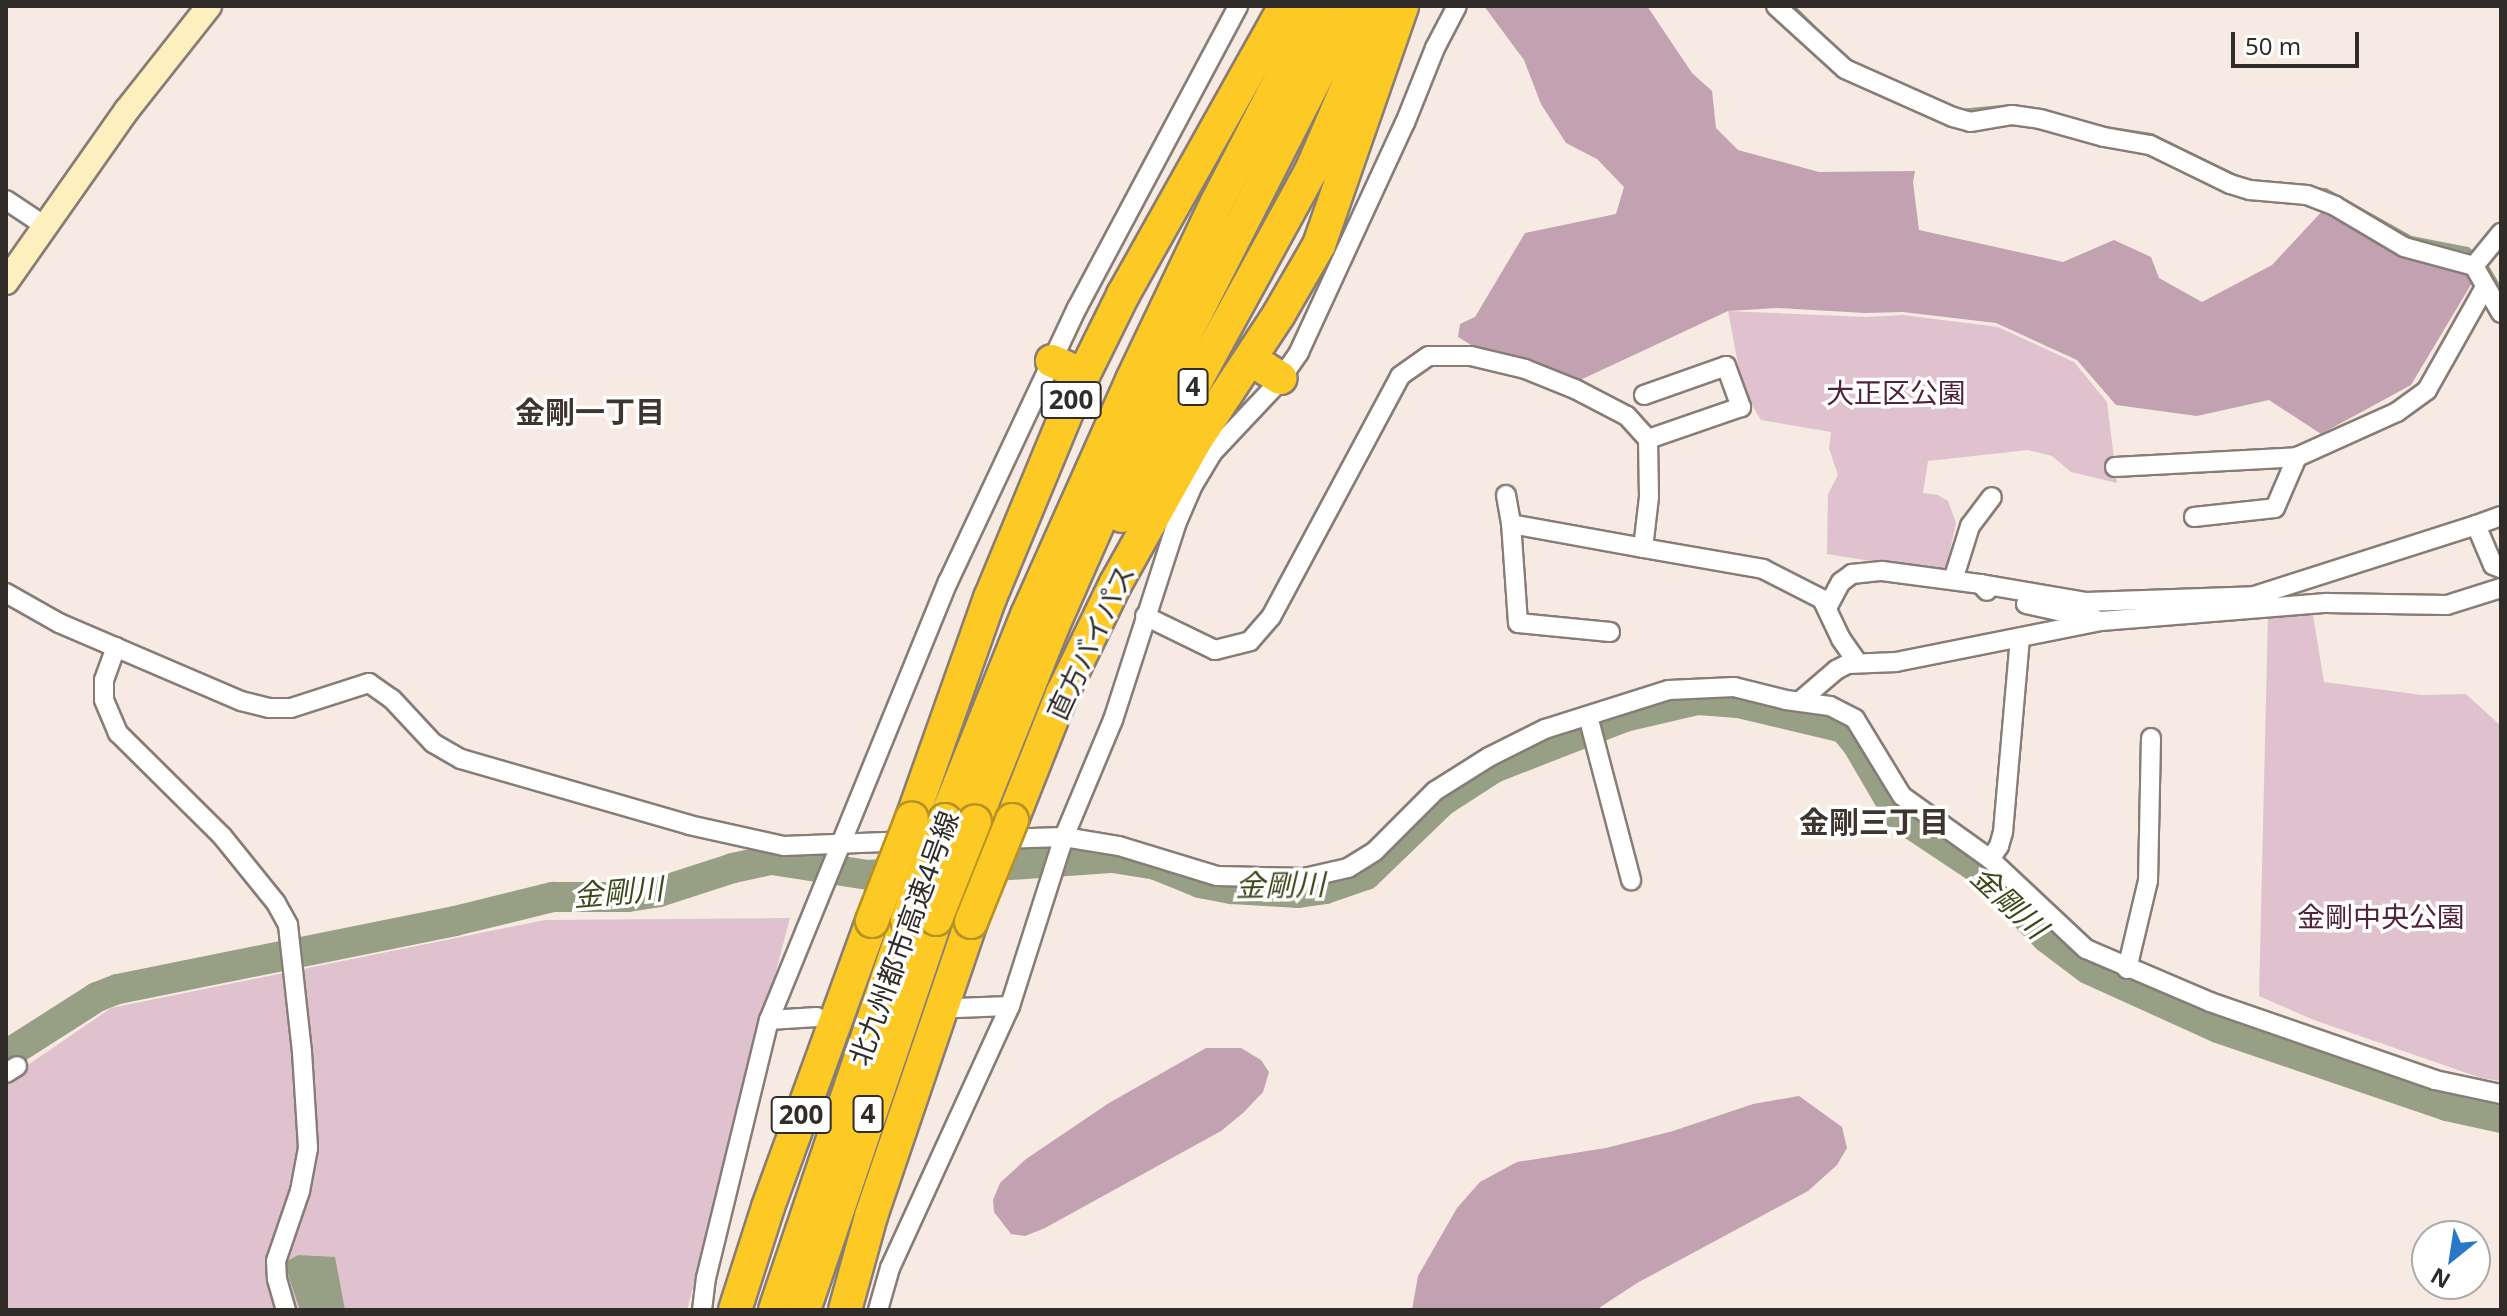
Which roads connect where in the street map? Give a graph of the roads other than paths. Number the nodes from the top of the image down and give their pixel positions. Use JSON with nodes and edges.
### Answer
{"nodes":[{"id":1,"x":209,"y":6,"type":"edge"},
{"id":2,"x":1238,"y":6,"type":"edge"},
{"id":3,"x":1285,"y":6,"type":"edge"},
{"id":4,"x":1318,"y":6,"type":"edge"},
{"id":5,"x":1353,"y":6,"type":"edge"},
{"id":6,"x":1382,"y":6,"type":"edge"},
{"id":7,"x":1402,"y":6,"type":"edge"},
{"id":8,"x":1417,"y":6,"type":"edge"},
{"id":9,"x":1457,"y":6,"type":"edge"},
{"id":10,"x":1776,"y":6,"type":"edge"},
{"id":11,"x":1235,"y":99,"type":"junction"},
{"id":12,"x":6,"y":200,"type":"edge"},
{"id":13,"x":1330,"y":220,"type":"junction"},
{"id":14,"x":45,"y":226,"type":"junction"},
{"id":15,"x":2501,"y":233,"type":"edge"},
{"id":16,"x":2474,"y":266,"type":"junction"},
{"id":17,"x":6,"y":282,"type":"edge"},
{"id":18,"x":2485,"y":287,"type":"junction"},
{"id":19,"x":2501,"y":313,"type":"edge"},
{"id":20,"x":1250,"y":359,"type":"junction"},
{"id":21,"x":1052,"y":361,"type":"junction"},
{"id":22,"x":1083,"y":375,"type":"junction"},
{"id":23,"x":1281,"y":378,"type":"junction"},
{"id":24,"x":1644,"y":395,"type":"dead end"},
{"id":25,"x":1648,"y":439,"type":"junction"},
{"id":26,"x":2297,"y":457,"type":"junction"},
{"id":27,"x":2115,"y":467,"type":"dead end"},
{"id":28,"x":1506,"y":495,"type":"dead end"},
{"id":29,"x":1992,"y":497,"type":"dead end"},
{"id":30,"x":2501,"y":516,"type":"edge"},
{"id":31,"x":2194,"y":517,"type":"dead end"},
{"id":32,"x":1511,"y":524,"type":"junction"},
{"id":33,"x":2476,"y":525,"type":"junction"},
{"id":34,"x":1643,"y":548,"type":"junction"},
{"id":35,"x":2501,"y":568,"type":"edge"},
{"id":36,"x":1953,"y":580,"type":"junction"},
{"id":37,"x":1981,"y":584,"type":"junction"},
{"id":38,"x":2501,"y":588,"type":"edge"},
{"id":39,"x":6,"y":593,"type":"edge"},
{"id":40,"x":1828,"y":606,"type":"junction"},
{"id":41,"x":1145,"y":616,"type":"junction"},
{"id":42,"x":2101,"y":621,"type":"junction"},
{"id":43,"x":1610,"y":632,"type":"dead end"},
{"id":44,"x":2020,"y":638,"type":"junction"},
{"id":45,"x":116,"y":647,"type":"junction"},
{"id":46,"x":1851,"y":665,"type":"junction"},
{"id":47,"x":1800,"y":701,"type":"junction"},
{"id":48,"x":1588,"y":716,"type":"junction"},
{"id":49,"x":1855,"y":719,"type":"junction"},
{"id":50,"x":2151,"y":738,"type":"dead end"},
{"id":51,"x":971,"y":749,"type":"junction"},
{"id":52,"x":998,"y":766,"type":"junction"},
{"id":53,"x":1886,"y":773,"type":"junction"},
{"id":54,"x":1869,"y":782,"type":"dead end"},
{"id":55,"x":960,"y":820,"type":"junction"},
{"id":56,"x":1064,"y":837,"type":"junction"},
{"id":57,"x":844,"y":843,"type":"junction"},
{"id":58,"x":1990,"y":859,"type":"junction"},
{"id":59,"x":1631,"y":880,"type":"dead end"},
{"id":60,"x":922,"y":920,"type":"junction"},
{"id":61,"x":2127,"y":969,"type":"junction"},
{"id":62,"x":1010,"y":1006,"type":"junction"},
{"id":63,"x":956,"y":1008,"type":"dead end"},
{"id":64,"x":817,"y":1017,"type":"dead end"},
{"id":65,"x":769,"y":1020,"type":"junction"},
{"id":66,"x":2501,"y":1094,"type":"edge"},
{"id":67,"x":286,"y":1310,"type":"edge"},
{"id":68,"x":702,"y":1310,"type":"edge"},
{"id":69,"x":735,"y":1310,"type":"edge"},
{"id":70,"x":775,"y":1310,"type":"edge"},
{"id":71,"x":804,"y":1310,"type":"edge"},
{"id":72,"x":845,"y":1310,"type":"edge"},
{"id":73,"x":878,"y":1310,"type":"edge"}],
"edges":[{"from":1,"to":14,"type":"street"},
{"from":2,"to":21,"type":"street"},
{"from":3,"to":11,"type":"highway","number":"200"},
{"from":4,"to":51,"type":"highway"},
{"from":5,"to":52,"type":"highway"},
{"from":6,"to":52,"type":"highway","number":"4"},
{"from":7,"to":13,"type":"highway","name":"直方バイパス"},
{"from":8,"to":13,"type":"highway"},
{"from":9,"to":23,"type":"street"},
{"from":10,"to":16,"type":"street"},
{"from":11,"to":22,"type":"highway","number":"200"},
{"from":11,"to":51,"type":"highway","number":"4"},
{"from":12,"to":14,"type":"street"},
{"from":13,"to":20,"type":"highway","name":"直方バイパス"},
{"from":14,"to":17,"type":"street"},
{"from":15,"to":16,"type":"street"},
{"from":16,"to":18,"type":"street"},
{"from":18,"to":19,"type":"street"},
{"from":18,"to":26,"type":"street"},
{"from":20,"to":23,"type":"highway"},
{"from":20,"to":72,"type":"highway","name":"直方バイパス","bridge":true},
{"from":21,"to":22,"type":"highway"},
{"from":21,"to":57,"type":"street"},
{"from":22,"to":69,"type":"highway","number":"200","bridge":true},
{"from":23,"to":41,"type":"street"},
{"from":24,"to":25,"type":"street"},
{"from":25,"to":34,"type":"street"},
{"from":25,"to":41,"type":"street"},
{"from":26,"to":27,"type":"street"},
{"from":26,"to":31,"type":"street"},
{"from":28,"to":32,"type":"street"},
{"from":29,"to":36,"type":"street"},
{"from":30,"to":33,"type":"street"},
{"from":32,"to":34,"type":"street"},
{"from":32,"to":43,"type":"street"},
{"from":33,"to":35,"type":"street"},
{"from":33,"to":37,"type":"street"},
{"from":34,"to":40,"type":"street"},
{"from":36,"to":37,"type":"street"},
{"from":36,"to":40,"type":"street"},
{"from":37,"to":42,"type":"street"},
{"from":38,"to":42,"type":"street"},
{"from":39,"to":45,"type":"street"},
{"from":40,"to":46,"type":"street"},
{"from":41,"to":56,"type":"street"},
{"from":42,"to":44,"type":"street"},
{"from":44,"to":46,"type":"street"},
{"from":44,"to":58,"type":"street"},
{"from":45,"to":57,"type":"street"},
{"from":45,"to":67,"type":"street"},
{"from":46,"to":47,"type":"street"},
{"from":46,"to":49,"type":"street"},
{"from":47,"to":48,"type":"street"},
{"from":47,"to":49,"type":"street"},
{"from":48,"to":56,"type":"street"},
{"from":48,"to":59,"type":"street"},
{"from":49,"to":53,"type":"street"},
{"from":50,"to":61,"type":"street"},
{"from":51,"to":55,"type":"highway","name":"北九州都市高速4号線","number":"4"},
{"from":52,"to":55,"type":"highway"},
{"from":53,"to":54,"type":"street"},
{"from":53,"to":58,"type":"street"},
{"from":55,"to":60,"type":"highway","name":"北九州都市高速4号線","number":"4","bridge":true},
{"from":56,"to":57,"type":"street"},
{"from":56,"to":62,"type":"street"},
{"from":57,"to":65,"type":"street"},
{"from":58,"to":61,"type":"street"},
{"from":60,"to":70,"type":"highway","name":"北九州都市高速4号線","number":"4"},
{"from":60,"to":71,"type":"highway","name":"北九州都市高速4号線","number":"4"},
{"from":61,"to":66,"type":"street"},
{"from":62,"to":63,"type":"street"},
{"from":62,"to":73,"type":"street"},
{"from":64,"to":65,"type":"street"},
{"from":65,"to":68,"type":"street"}]}
